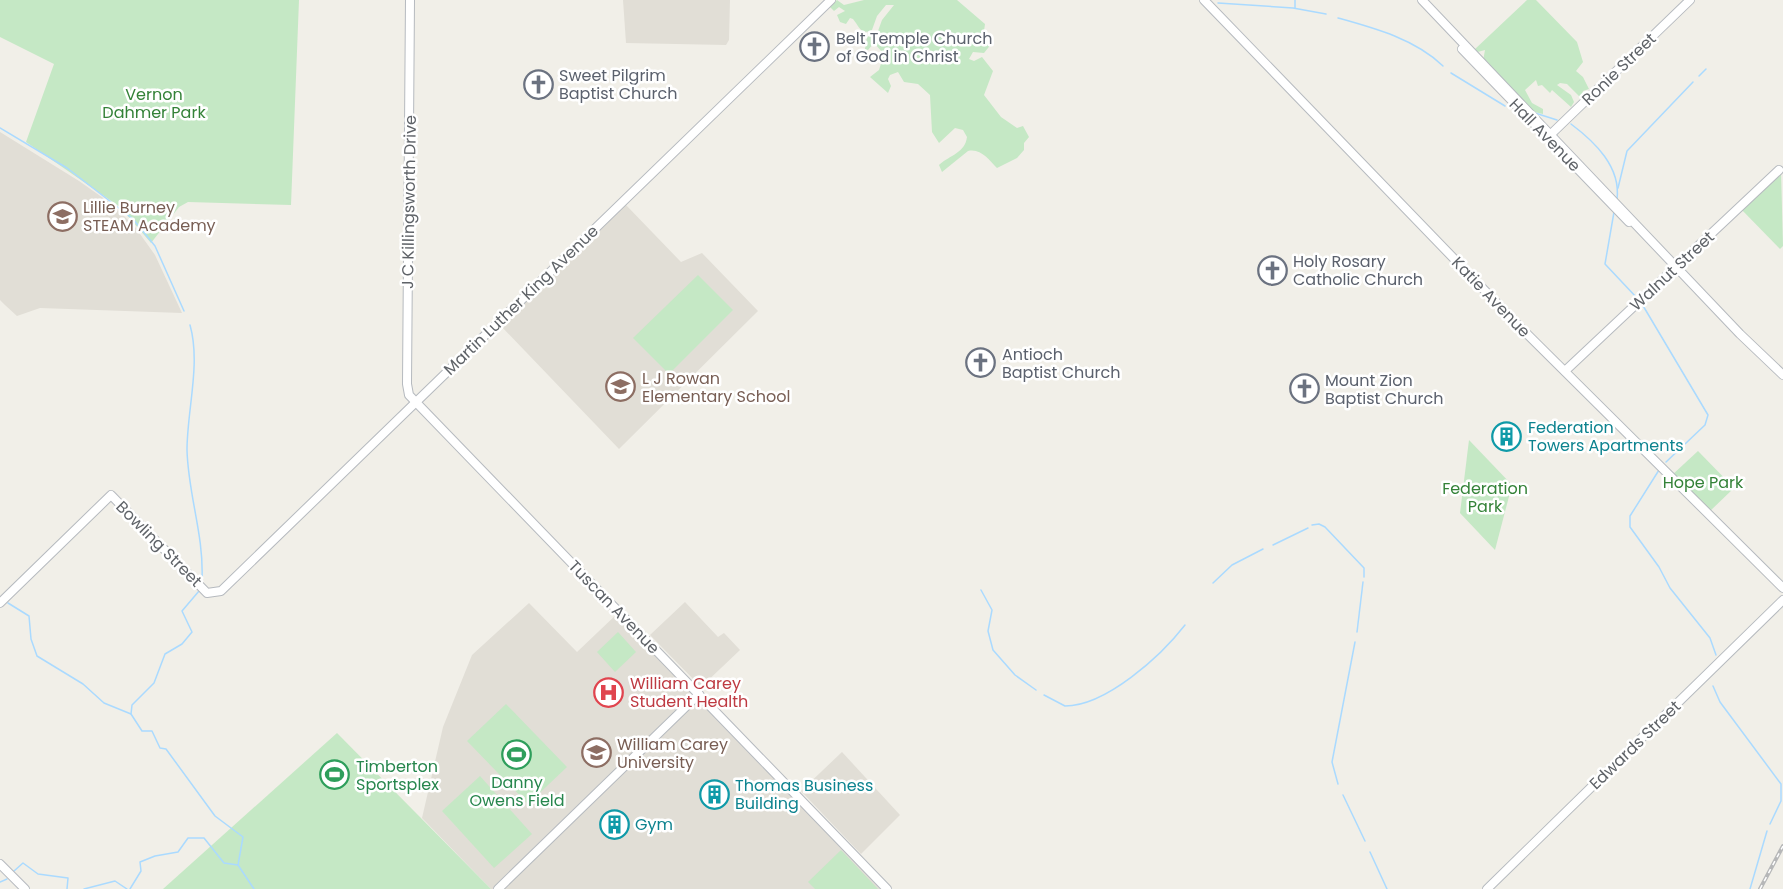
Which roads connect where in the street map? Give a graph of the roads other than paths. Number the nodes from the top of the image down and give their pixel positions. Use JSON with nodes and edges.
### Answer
{"nodes":[{"id":1,"x":410,"y":0,"type":"edge"},
{"id":2,"x":831,"y":0,"type":"edge"},
{"id":3,"x":1204,"y":0,"type":"edge"},
{"id":4,"x":1416,"y":0,"type":"edge"},
{"id":5,"x":1422,"y":0,"type":"edge"},
{"id":6,"x":1690,"y":0,"type":"edge"},
{"id":7,"x":1549,"y":136,"type":"junction"},
{"id":8,"x":1782,"y":168,"type":"edge"},
{"id":9,"x":1677,"y":267,"type":"junction"},
{"id":10,"x":1565,"y":371,"type":"junction"},
{"id":11,"x":1783,"y":375,"type":"edge"},
{"id":12,"x":414,"y":403,"type":"junction"},
{"id":13,"x":1783,"y":588,"type":"edge"},
{"id":14,"x":207,"y":593,"type":"joint"},
{"id":15,"x":1783,"y":600,"type":"edge"},
{"id":16,"x":0,"y":603,"type":"edge"},
{"id":17,"x":699,"y":694,"type":"junction"},
{"id":18,"x":0,"y":864,"type":"edge"},
{"id":19,"x":26,"y":889,"type":"edge"},
{"id":20,"x":498,"y":889,"type":"edge"},
{"id":21,"x":887,"y":889,"type":"edge"},
{"id":22,"x":1487,"y":889,"type":"edge"}],
"edges":[{"from":1,"to":12,"type":"street","name":"J C Killingsworth Drive"},
{"from":2,"to":12,"type":"street","name":"Martin Luther King Avenue"},
{"from":3,"to":10,"type":"street","name":"Katie Avenue"},
{"from":4,"to":7,"type":"street","name":"Hall Avenue"},
{"from":5,"to":7,"type":"street","name":"Hall Avenue"},
{"from":6,"to":7,"type":"street","name":"Ronie Street"},
{"from":7,"to":9,"type":"street","name":"Hall Avenue"},
{"from":8,"to":9,"type":"street","name":"Walnut Street"},
{"from":9,"to":10,"type":"street","name":"Walnut Street"},
{"from":9,"to":11,"type":"street","name":"Hall Avenue"},
{"from":10,"to":13,"type":"street","name":"Katie Avenue"},
{"from":12,"to":14,"type":"street","name":"Martin Luther King Avenue"},
{"from":12,"to":17,"type":"street","name":"Tuscan Avenue"},
{"from":14,"to":16,"type":"street","name":"Bowling Street"},
{"from":15,"to":22,"type":"street","name":"Edwards Street"},
{"from":17,"to":20,"type":"street"},
{"from":17,"to":21,"type":"street","name":"Tuscan Avenue"},
{"from":18,"to":19,"type":"street"}]}
